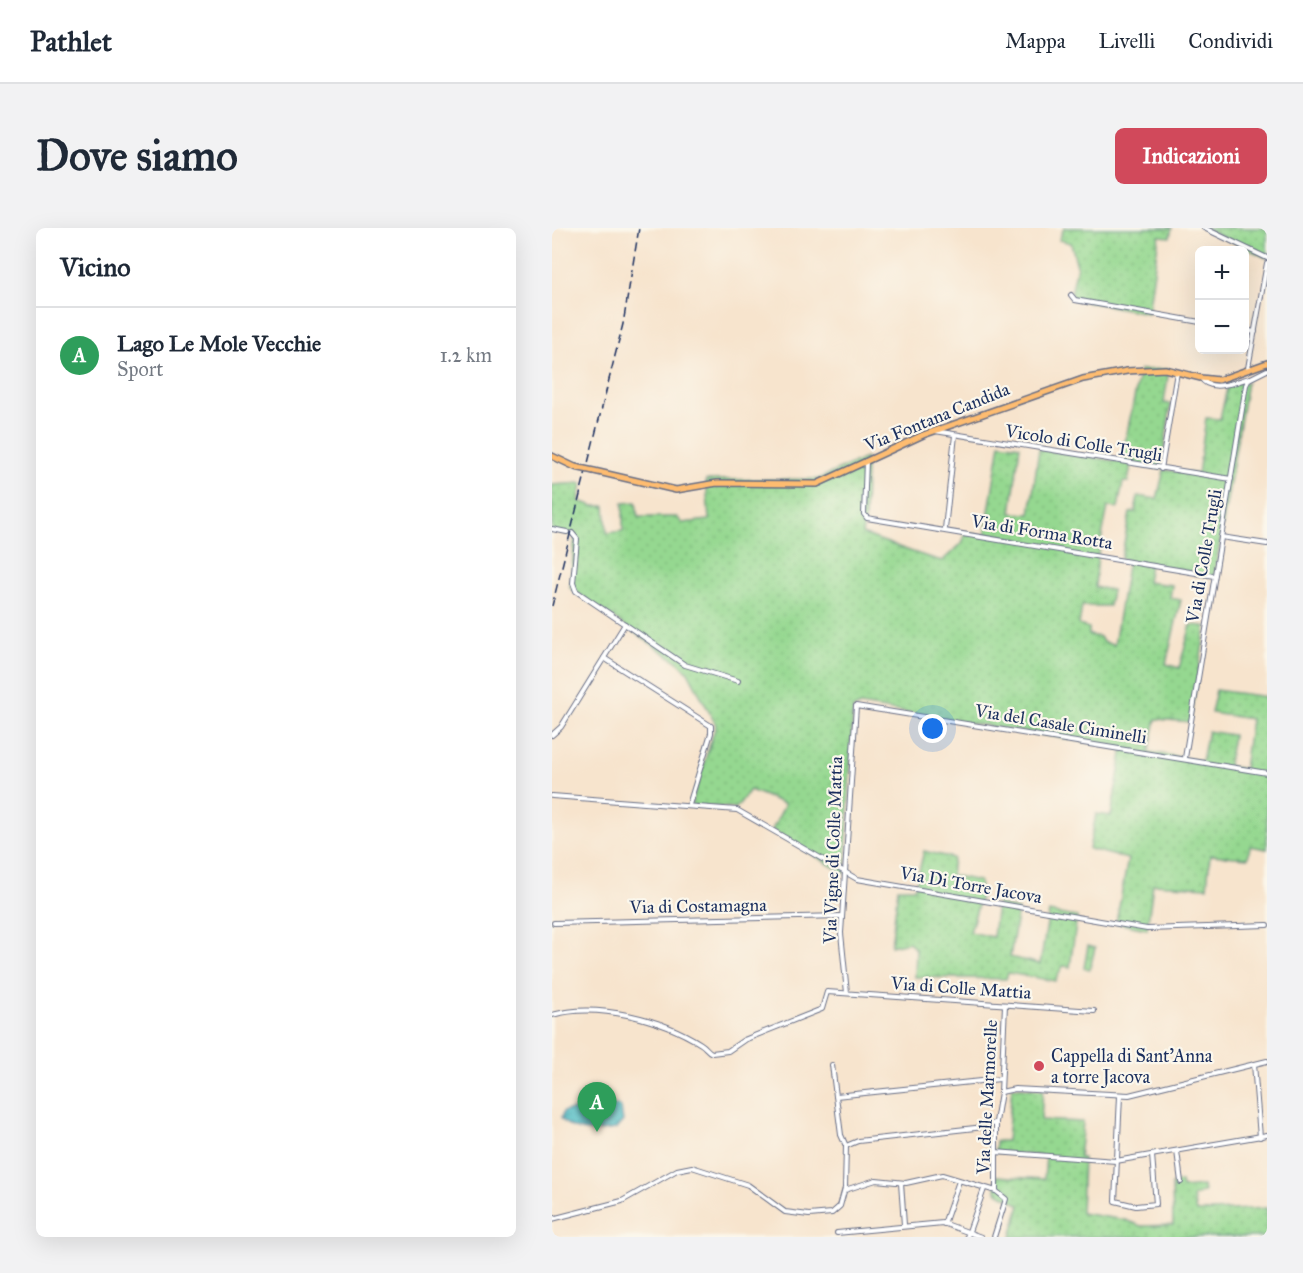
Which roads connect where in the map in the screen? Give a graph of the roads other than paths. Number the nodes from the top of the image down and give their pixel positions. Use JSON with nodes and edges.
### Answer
{"nodes":[{"id":1,"x":1204,"y":228,"type":"edge"},
{"id":2,"x":1267,"y":258,"type":"edge"},
{"id":3,"x":1267,"y":263,"type":"edge"},
{"id":4,"x":1071,"y":295,"type":"dead end"},
{"id":5,"x":1195,"y":321,"type":"edge"},
{"id":6,"x":1249,"y":331,"type":"edge"},
{"id":7,"x":1255,"y":332,"type":"junction"},
{"id":8,"x":1267,"y":363,"type":"edge"},
{"id":9,"x":1177,"y":371,"type":"junction"},
{"id":10,"x":1266,"y":372,"type":"edge"},
{"id":11,"x":1256,"y":375,"type":"junction"},
{"id":12,"x":1201,"y":378,"type":"junction"},
{"id":13,"x":1225,"y":379,"type":"junction"},
{"id":14,"x":932,"y":431,"type":"junction"},
{"id":15,"x":955,"y":435,"type":"junction"},
{"id":16,"x":552,"y":456,"type":"edge"},
{"id":17,"x":866,"y":461,"type":"junction"},
{"id":18,"x":1161,"y":469,"type":"junction"},
{"id":19,"x":1231,"y":479,"type":"junction"},
{"id":20,"x":552,"y":529,"type":"edge"},
{"id":21,"x":945,"y":530,"type":"junction"},
{"id":22,"x":1221,"y":537,"type":"junction"},
{"id":23,"x":1267,"y":544,"type":"edge"},
{"id":24,"x":1214,"y":576,"type":"junction"},
{"id":25,"x":625,"y":624,"type":"junction"},
{"id":26,"x":604,"y":658,"type":"junction"},
{"id":27,"x":738,"y":681,"type":"dead end"},
{"id":28,"x":853,"y":709,"type":"joint"},
{"id":29,"x":553,"y":735,"type":"edge"},
{"id":30,"x":1185,"y":758,"type":"junction"},
{"id":31,"x":1267,"y":772,"type":"edge"},
{"id":32,"x":552,"y":796,"type":"edge"},
{"id":33,"x":689,"y":805,"type":"junction"},
{"id":34,"x":845,"y":874,"type":"junction"},
{"id":35,"x":842,"y":916,"type":"junction"},
{"id":36,"x":554,"y":923,"type":"dead end"},
{"id":37,"x":1267,"y":925,"type":"edge"},
{"id":38,"x":847,"y":993,"type":"junction"},
{"id":39,"x":1005,"y":1005,"type":"junction"},
{"id":40,"x":1094,"y":1011,"type":"dead end"},
{"id":41,"x":552,"y":1015,"type":"edge"},
{"id":42,"x":1267,"y":1061,"type":"edge"},
{"id":43,"x":1254,"y":1064,"type":"junction"},
{"id":44,"x":832,"y":1065,"type":"dead end"},
{"id":45,"x":1000,"y":1079,"type":"junction"},
{"id":46,"x":1001,"y":1092,"type":"junction"},
{"id":47,"x":836,"y":1096,"type":"junction"},
{"id":48,"x":1119,"y":1096,"type":"junction"},
{"id":49,"x":996,"y":1122,"type":"junction"},
{"id":50,"x":1267,"y":1135,"type":"edge"},
{"id":51,"x":1260,"y":1137,"type":"junction"},
{"id":52,"x":846,"y":1146,"type":"junction"},
{"id":53,"x":1177,"y":1151,"type":"junction"},
{"id":54,"x":995,"y":1152,"type":"junction"},
{"id":55,"x":1152,"y":1155,"type":"junction"},
{"id":56,"x":1116,"y":1161,"type":"junction"},
{"id":57,"x":959,"y":1181,"type":"junction"},
{"id":58,"x":1181,"y":1182,"type":"dead end"},
{"id":59,"x":900,"y":1183,"type":"junction"},
{"id":60,"x":984,"y":1189,"type":"junction"},
{"id":61,"x":845,"y":1190,"type":"junction"},
{"id":62,"x":996,"y":1191,"type":"junction"},
{"id":63,"x":552,"y":1218,"type":"edge"},
{"id":64,"x":944,"y":1224,"type":"junction"},
{"id":65,"x":904,"y":1225,"type":"junction"},
{"id":66,"x":837,"y":1233,"type":"dead end"},
{"id":67,"x":968,"y":1235,"type":"edge"},
{"id":68,"x":981,"y":1237,"type":"edge"},
{"id":69,"x":994,"y":1237,"type":"edge"}],
"edges":[{"from":1,"to":2,"type":"street"},
{"from":3,"to":7,"type":"street"},
{"from":4,"to":5,"type":"street"},
{"from":6,"to":7,"type":"street"},
{"from":7,"to":13,"type":"street"},
{"from":8,"to":13,"type":"main road","name":"Via Fontana Candida"},
{"from":9,"to":12,"type":"main road","name":"Via Fontana Candida"},
{"from":9,"to":14,"type":"main road","name":"Via Fontana Candida"},
{"from":9,"to":18,"type":"street"},
{"from":10,"to":11,"type":"street"},
{"from":11,"to":12,"type":"street"},
{"from":11,"to":19,"type":"street","name":"Via di Colle Trugli"},
{"from":12,"to":13,"type":"main road","name":"Via Fontana Candida"},
{"from":14,"to":15,"type":"street","name":"Vicolo di Colle Trugli"},
{"from":14,"to":17,"type":"main road","name":"Via Fontana Candida"},
{"from":15,"to":18,"type":"street","name":"Vicolo di Colle Trugli"},
{"from":15,"to":21,"type":"street"},
{"from":16,"to":17,"type":"main road","name":"Via Fontana Candida","bridge":true},
{"from":17,"to":21,"type":"street","name":"Via di Forma Rotta"},
{"from":18,"to":19,"type":"street","name":"Vicolo di Colle Trugli"},
{"from":19,"to":22,"type":"street","name":"Via di Colle Trugli"},
{"from":20,"to":25,"type":"street"},
{"from":21,"to":24,"type":"street","name":"Via di Forma Rotta"},
{"from":22,"to":23,"type":"street"},
{"from":22,"to":24,"type":"street","name":"Via di Colle Trugli"},
{"from":24,"to":30,"type":"street","name":"Via di Colle Trugli"},
{"from":25,"to":26,"type":"street"},
{"from":25,"to":27,"type":"street"},
{"from":26,"to":29,"type":"street"},
{"from":26,"to":33,"type":"street"},
{"from":28,"to":30,"type":"street","name":"Via del Casale Ciminelli"},
{"from":28,"to":34,"type":"street","name":"Via Vigne di Colle Mattia"},
{"from":30,"to":31,"type":"street","name":"Via del Casale Ciminelli"},
{"from":32,"to":33,"type":"street","name":"Via Di Torre Jacova"},
{"from":33,"to":34,"type":"street","name":"Via Di Torre Jacova"},
{"from":34,"to":35,"type":"street","name":"Via Vigne di Colle Mattia"},
{"from":34,"to":37,"type":"street","name":"Via Di Torre Jacova"},
{"from":35,"to":36,"type":"street","name":"Via di Costamagna"},
{"from":35,"to":38,"type":"street","name":"Via Vigne di Colle Mattia"},
{"from":38,"to":39,"type":"street","name":"Via di Colle Mattia"},
{"from":38,"to":41,"type":"street","name":"Via di Colle Mattia"},
{"from":39,"to":40,"type":"street","name":"Via di Colle Mattia"},
{"from":39,"to":45,"type":"street","name":"Via delle Marmorelle"},
{"from":42,"to":43,"type":"street"},
{"from":43,"to":48,"type":"street"},
{"from":43,"to":51,"type":"street"},
{"from":44,"to":47,"type":"street"},
{"from":45,"to":46,"type":"street","name":"Via delle Marmorelle"},
{"from":45,"to":47,"type":"street"},
{"from":46,"to":48,"type":"street"},
{"from":46,"to":49,"type":"street","name":"Via delle Marmorelle"},
{"from":47,"to":52,"type":"street"},
{"from":48,"to":56,"type":"street"},
{"from":49,"to":52,"type":"street"},
{"from":49,"to":54,"type":"street","name":"Via delle Marmorelle"},
{"from":50,"to":51,"type":"street"},
{"from":51,"to":53,"type":"street"},
{"from":52,"to":61,"type":"street"},
{"from":53,"to":55,"type":"street"},
{"from":53,"to":58,"type":"street"},
{"from":54,"to":56,"type":"street"},
{"from":54,"to":62,"type":"street","name":"Via delle Marmorelle"},
{"from":55,"to":56,"type":"street"},
{"from":55,"to":56,"type":"street"},
{"from":57,"to":59,"type":"street"},
{"from":57,"to":60,"type":"street"},
{"from":57,"to":64,"type":"street"},
{"from":59,"to":61,"type":"street"},
{"from":59,"to":65,"type":"street"},
{"from":60,"to":62,"type":"street"},
{"from":60,"to":67,"type":"street"},
{"from":61,"to":63,"type":"street"},
{"from":62,"to":69,"type":"street","name":"Via delle Marmorelle"},
{"from":64,"to":65,"type":"street"},
{"from":64,"to":67,"type":"street"},
{"from":65,"to":66,"type":"street"},
{"from":67,"to":68,"type":"street"}]}
